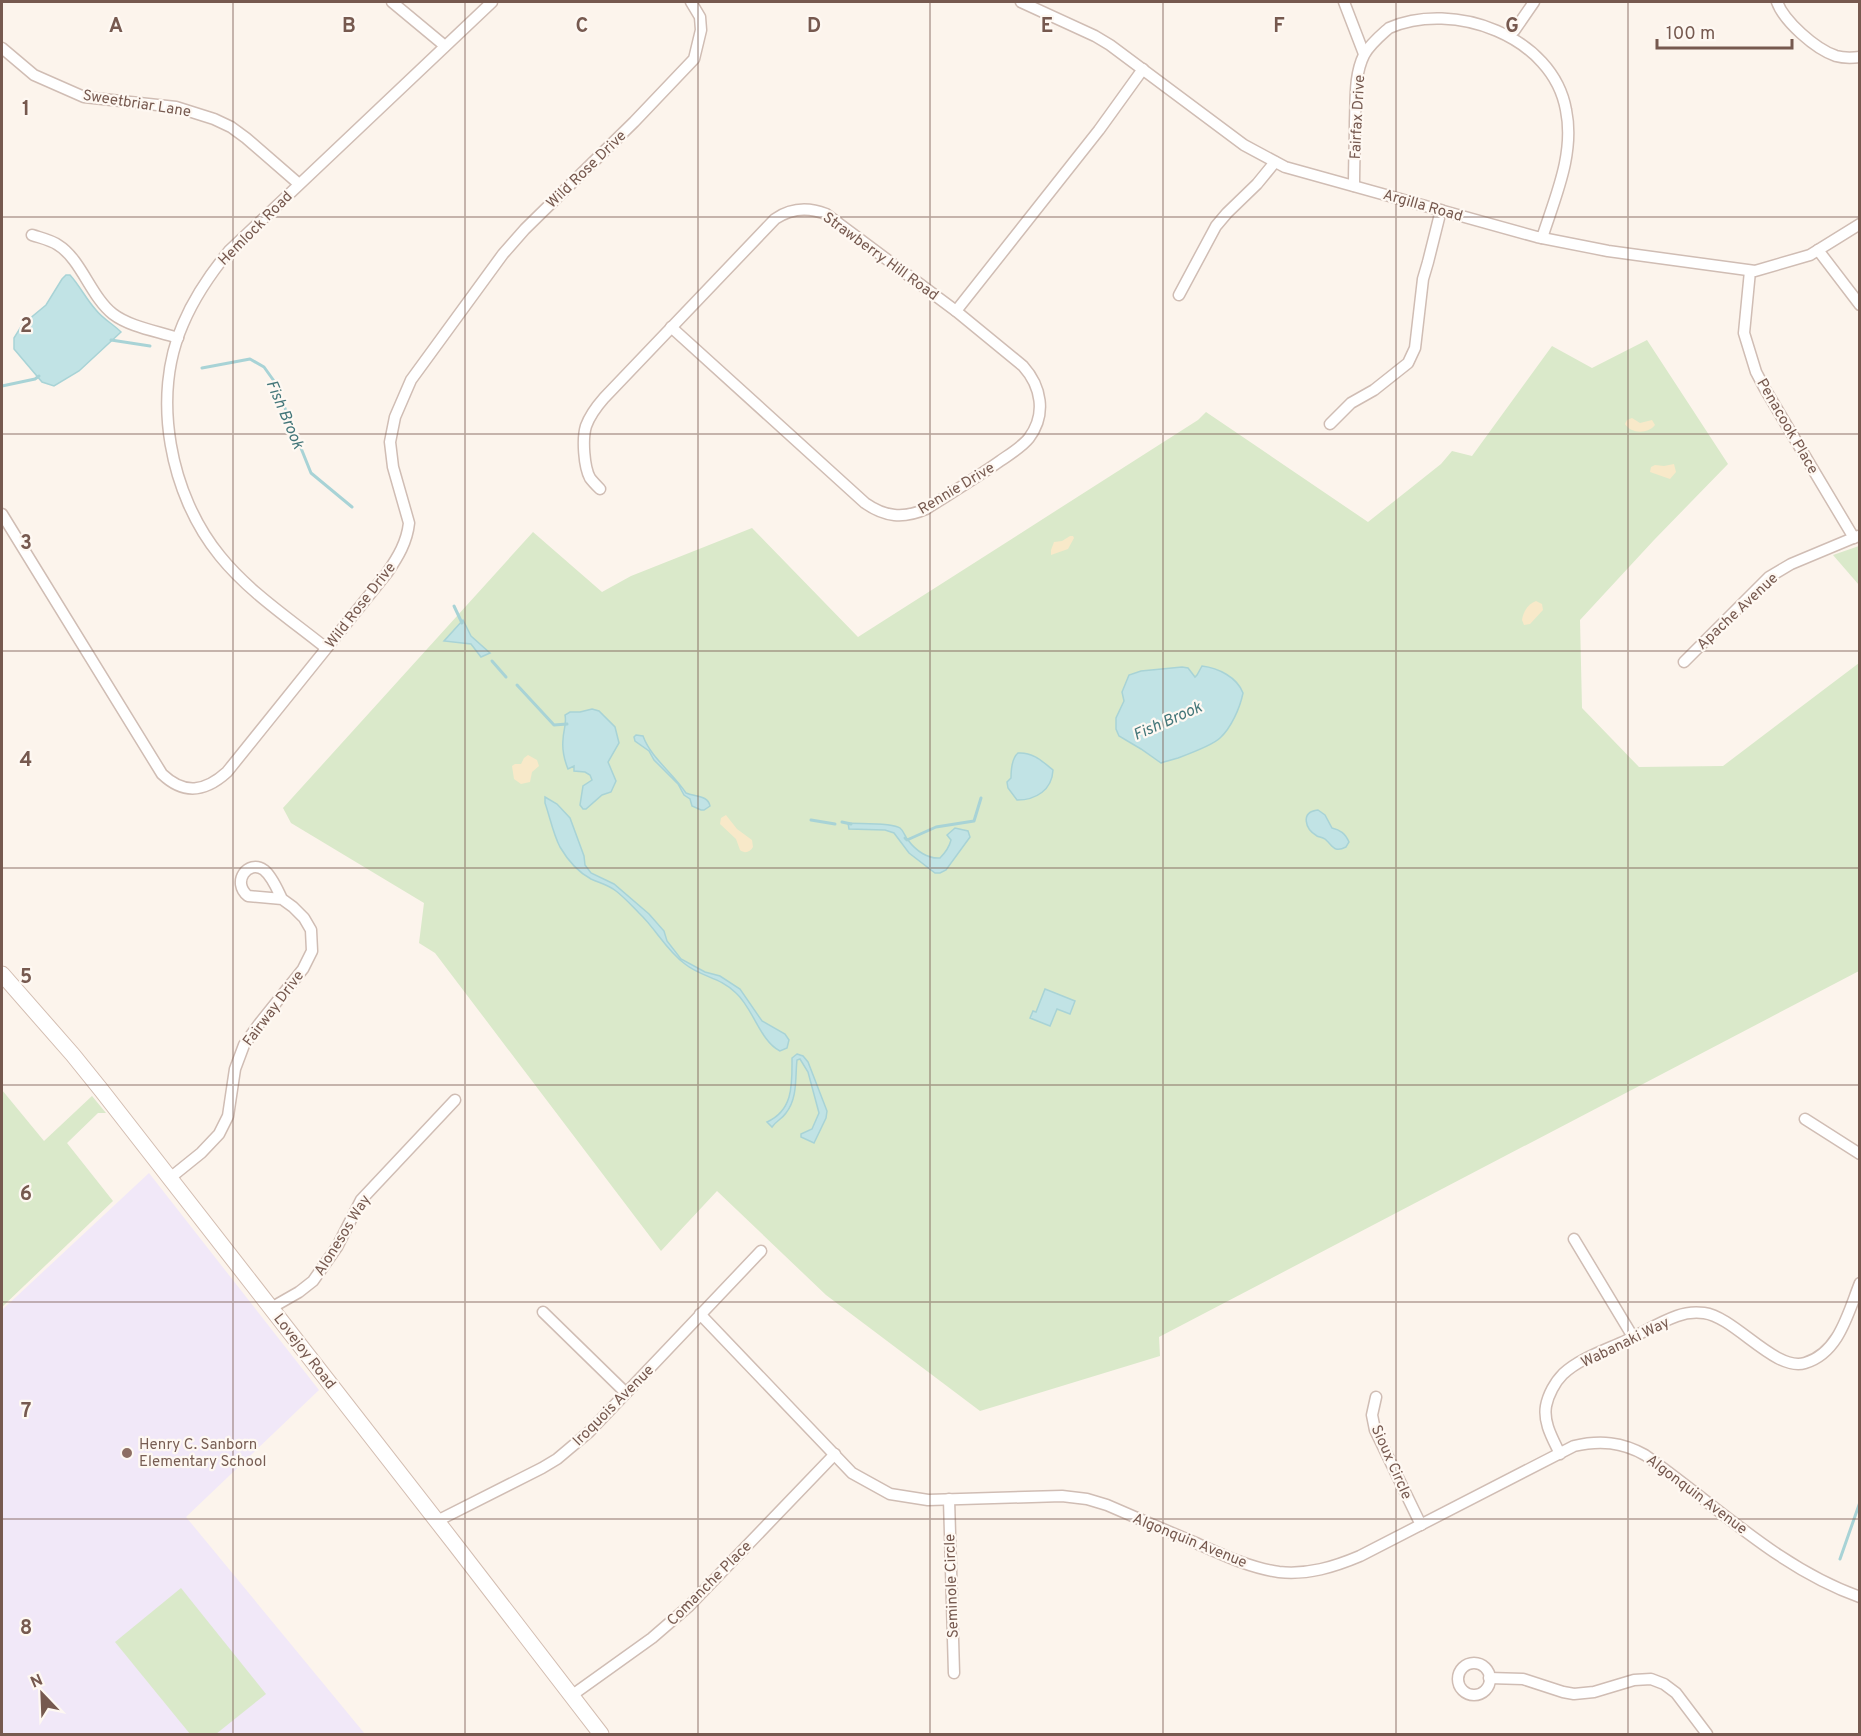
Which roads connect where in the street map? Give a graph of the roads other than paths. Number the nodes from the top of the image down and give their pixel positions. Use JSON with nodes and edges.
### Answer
{"nodes":[{"id":1,"x":392,"y":2,"type":"edge"},
{"id":2,"x":492,"y":2,"type":"edge"},
{"id":3,"x":691,"y":2,"type":"edge"},
{"id":4,"x":1021,"y":2,"type":"edge"},
{"id":5,"x":1344,"y":2,"type":"edge"},
{"id":6,"x":1534,"y":2,"type":"edge"},
{"id":7,"x":1777,"y":2,"type":"edge"},
{"id":8,"x":1447,"y":7,"type":"dead end"},
{"id":9,"x":1490,"y":17,"type":"dead end"},
{"id":10,"x":1514,"y":31,"type":"junction"},
{"id":11,"x":445,"y":46,"type":"junction"},
{"id":12,"x":2,"y":48,"type":"edge"},
{"id":13,"x":1364,"y":54,"type":"junction"},
{"id":14,"x":1860,"y":57,"type":"edge"},
{"id":15,"x":1143,"y":69,"type":"junction"},
{"id":16,"x":1275,"y":162,"type":"junction"},
{"id":17,"x":299,"y":184,"type":"junction"},
{"id":18,"x":1354,"y":186,"type":"junction"},
{"id":19,"x":1441,"y":210,"type":"junction"},
{"id":20,"x":1860,"y":224,"type":"edge"},
{"id":21,"x":32,"y":235,"type":"dead end"},
{"id":22,"x":1542,"y":238,"type":"junction"},
{"id":23,"x":1818,"y":250,"type":"junction"},
{"id":24,"x":1750,"y":271,"type":"junction"},
{"id":25,"x":1179,"y":295,"type":"dead end"},
{"id":26,"x":1860,"y":305,"type":"edge"},
{"id":27,"x":956,"y":310,"type":"junction"},
{"id":28,"x":671,"y":327,"type":"junction"},
{"id":29,"x":178,"y":338,"type":"junction"},
{"id":30,"x":1330,"y":424,"type":"dead end"},
{"id":31,"x":600,"y":489,"type":"dead end"},
{"id":32,"x":2,"y":514,"type":"edge"},
{"id":33,"x":1857,"y":536,"type":"edge"},
{"id":34,"x":326,"y":648,"type":"junction"},
{"id":35,"x":1684,"y":662,"type":"dead end"},
{"id":36,"x":282,"y":899,"type":"dead end"},
{"id":37,"x":2,"y":974,"type":"edge"},
{"id":38,"x":455,"y":1100,"type":"dead end"},
{"id":39,"x":1806,"y":1119,"type":"dead end"},
{"id":40,"x":1860,"y":1154,"type":"edge"},
{"id":41,"x":170,"y":1178,"type":"junction"},
{"id":42,"x":1574,"y":1239,"type":"dead end"},
{"id":43,"x":761,"y":1251,"type":"dead end"},
{"id":44,"x":1860,"y":1283,"type":"edge"},
{"id":45,"x":271,"y":1308,"type":"junction"},
{"id":46,"x":543,"y":1312,"type":"dead end"},
{"id":47,"x":700,"y":1314,"type":"junction"},
{"id":48,"x":1633,"y":1337,"type":"junction"},
{"id":49,"x":626,"y":1393,"type":"junction"},
{"id":50,"x":1376,"y":1397,"type":"dead end"},
{"id":51,"x":1560,"y":1454,"type":"junction"},
{"id":52,"x":835,"y":1455,"type":"junction"},
{"id":53,"x":949,"y":1499,"type":"junction"},
{"id":54,"x":437,"y":1521,"type":"junction"},
{"id":55,"x":1421,"y":1525,"type":"junction"},
{"id":56,"x":1860,"y":1598,"type":"edge"},
{"id":57,"x":954,"y":1673,"type":"dead end"},
{"id":58,"x":1490,"y":1678,"type":"dead end"},
{"id":59,"x":572,"y":1696,"type":"junction"},
{"id":60,"x":601,"y":1734,"type":"edge"},
{"id":61,"x":1707,"y":1734,"type":"edge"}],
"edges":[{"from":1,"to":11,"type":"street"},
{"from":2,"to":11,"type":"street","name":"Hemlock Road"},
{"from":3,"to":34,"type":"street","name":"Wild Rose Drive"},
{"from":4,"to":15,"type":"street","name":"Argilla Road"},
{"from":5,"to":13,"type":"street"},
{"from":6,"to":10,"type":"street"},
{"from":7,"to":14,"type":"street"},
{"from":8,"to":13,"type":"street","name":"Fairfax Drive"},
{"from":9,"to":10,"type":"street"},
{"from":10,"to":22,"type":"street"},
{"from":11,"to":17,"type":"street","name":"Hemlock Road"},
{"from":12,"to":17,"type":"street","name":"Sweetbriar Lane"},
{"from":13,"to":18,"type":"street","name":"Fairfax Drive"},
{"from":15,"to":16,"type":"street","name":"Argilla Road"},
{"from":15,"to":27,"type":"street"},
{"from":16,"to":18,"type":"street","name":"Argilla Road"},
{"from":16,"to":25,"type":"street"},
{"from":17,"to":29,"type":"street","name":"Hemlock Road"},
{"from":18,"to":19,"type":"street","name":"Argilla Road"},
{"from":19,"to":22,"type":"street","name":"Argilla Road"},
{"from":19,"to":30,"type":"street"},
{"from":20,"to":23,"type":"street","name":"Argilla Road"},
{"from":21,"to":29,"type":"street"},
{"from":22,"to":24,"type":"street","name":"Argilla Road"},
{"from":23,"to":24,"type":"street","name":"Argilla Road"},
{"from":23,"to":26,"type":"street"},
{"from":24,"to":33,"type":"street","name":"Penacook Place"},
{"from":27,"to":28,"type":"street","name":"Strawberry Hill Road"},
{"from":27,"to":28,"type":"street","name":"Rennie Drive"},
{"from":28,"to":31,"type":"street","name":"Strawberry Hill Road"},
{"from":29,"to":34,"type":"street","name":"Hemlock Road"},
{"from":32,"to":34,"type":"street","name":"Wild Rose Drive"},
{"from":33,"to":35,"type":"street","name":"Apache Avenue"},
{"from":36,"to":41,"type":"street","name":"Fairway Drive"},
{"from":37,"to":41,"type":"main road","name":"Lovejoy Road"},
{"from":38,"to":45,"type":"street","name":"Alonesos Way"},
{"from":39,"to":40,"type":"street"},
{"from":41,"to":45,"type":"main road","name":"Lovejoy Road"},
{"from":42,"to":48,"type":"street"},
{"from":43,"to":47,"type":"street","name":"Iroquois Avenue"},
{"from":44,"to":48,"type":"street","name":"Wabanaki Way"},
{"from":45,"to":54,"type":"main road","name":"Lovejoy Road"},
{"from":46,"to":49,"type":"street"},
{"from":47,"to":49,"type":"street","name":"Iroquois Avenue"},
{"from":47,"to":52,"type":"street","name":"Algonquin Avenue"},
{"from":48,"to":51,"type":"street","name":"Wabanaki Way"},
{"from":49,"to":54,"type":"street","name":"Iroquois Avenue"},
{"from":50,"to":55,"type":"street","name":"Sioux Circle"},
{"from":51,"to":55,"type":"street","name":"Algonquin Avenue"},
{"from":51,"to":56,"type":"street","name":"Algonquin Avenue"},
{"from":52,"to":53,"type":"street","name":"Algonquin Avenue"},
{"from":52,"to":59,"type":"street","name":"Comanche Place"},
{"from":53,"to":55,"type":"street","name":"Algonquin Avenue"},
{"from":53,"to":57,"type":"street","name":"Seminole Circle"},
{"from":54,"to":59,"type":"main road","name":"Lovejoy Road"},
{"from":58,"to":61,"type":"street"},
{"from":59,"to":60,"type":"main road","name":"Lovejoy Road"}]}
